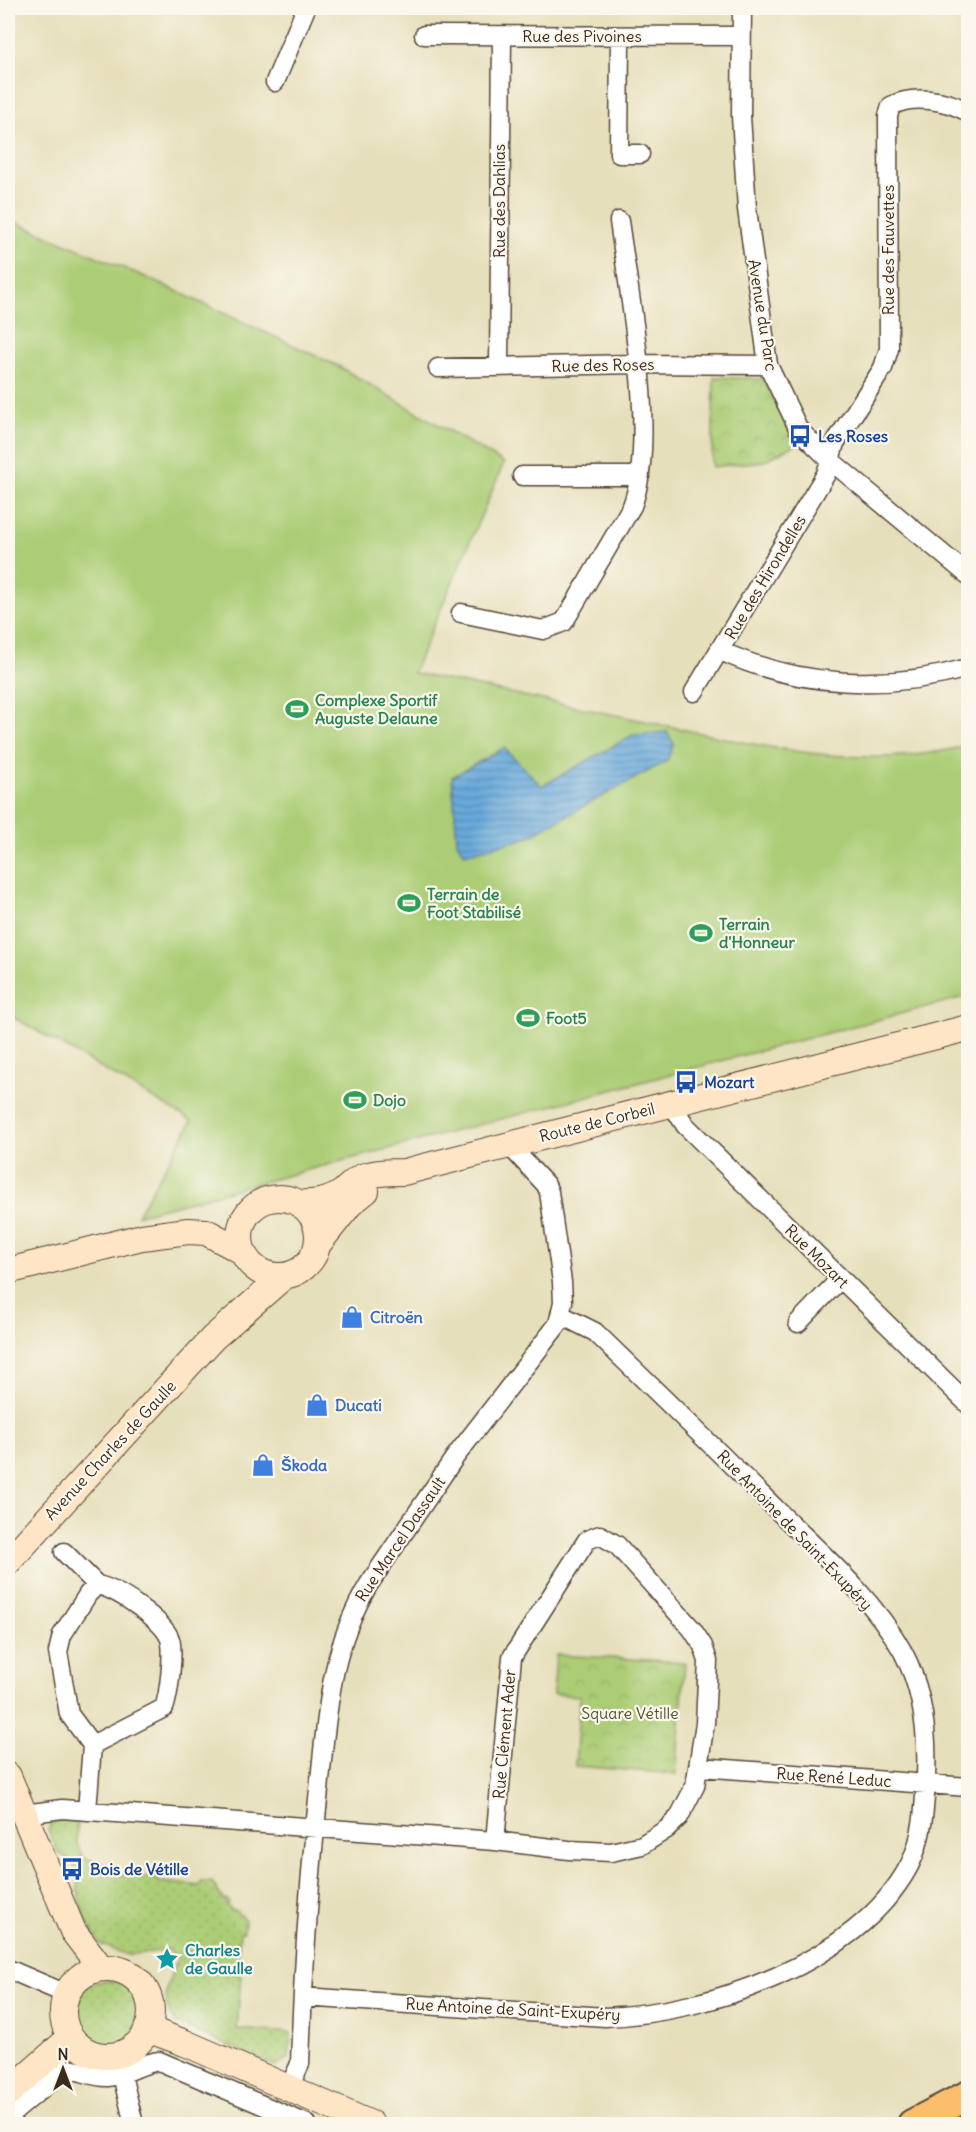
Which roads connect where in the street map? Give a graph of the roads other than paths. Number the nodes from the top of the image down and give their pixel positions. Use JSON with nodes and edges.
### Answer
{"nodes":[{"id":1,"x":306,"y":8,"type":"edge"},
{"id":2,"x":742,"y":8,"type":"edge"},
{"id":3,"x":424,"y":34,"type":"dead end"},
{"id":4,"x":502,"y":36,"type":"junction"},
{"id":5,"x":740,"y":36,"type":"junction"},
{"id":6,"x":620,"y":37,"type":"junction"},
{"id":7,"x":275,"y":82,"type":"dead end"},
{"id":8,"x":969,"y":112,"type":"edge"},
{"id":9,"x":640,"y":154,"type":"dead end"},
{"id":10,"x":619,"y":221,"type":"dead end"},
{"id":11,"x":637,"y":364,"type":"junction"},
{"id":12,"x":768,"y":365,"type":"junction"},
{"id":13,"x":498,"y":366,"type":"junction"},
{"id":14,"x":438,"y":368,"type":"dead end"},
{"id":15,"x":830,"y":460,"type":"junction"},
{"id":16,"x":522,"y":476,"type":"dead end"},
{"id":17,"x":640,"y":476,"type":"junction"},
{"id":18,"x":969,"y":575,"type":"edge"},
{"id":19,"x":461,"y":613,"type":"dead end"},
{"id":20,"x":721,"y":651,"type":"junction"},
{"id":21,"x":969,"y":668,"type":"edge"},
{"id":22,"x":694,"y":692,"type":"dead end"},
{"id":23,"x":969,"y":1020,"type":"edge"},
{"id":24,"x":969,"y":1028,"type":"edge"},
{"id":25,"x":929,"y":1037,"type":"junction"},
{"id":26,"x":671,"y":1103,"type":"junction"},
{"id":27,"x":508,"y":1144,"type":"junction"},
{"id":28,"x":404,"y":1172,"type":"junction"},
{"id":29,"x":298,"y":1203,"type":"junction"},
{"id":30,"x":246,"y":1216,"type":"junction"},
{"id":31,"x":142,"y":1238,"type":"junction"},
{"id":32,"x":318,"y":1244,"type":"junction"},
{"id":33,"x":245,"y":1256,"type":"junction"},
{"id":34,"x":8,"y":1271,"type":"edge"},
{"id":35,"x":283,"y":1277,"type":"junction"},
{"id":36,"x":840,"y":1279,"type":"junction"},
{"id":37,"x":561,"y":1315,"type":"junction"},
{"id":38,"x":798,"y":1323,"type":"dead end"},
{"id":39,"x":213,"y":1338,"type":"junction"},
{"id":40,"x":969,"y":1404,"type":"edge"},
{"id":41,"x":64,"y":1552,"type":"dead end"},
{"id":42,"x":8,"y":1562,"type":"edge"},
{"id":43,"x":97,"y":1585,"type":"junction"},
{"id":44,"x":92,"y":1745,"type":"junction"},
{"id":45,"x":700,"y":1767,"type":"junction"},
{"id":46,"x":8,"y":1776,"type":"edge"},
{"id":47,"x":926,"y":1784,"type":"junction"},
{"id":48,"x":969,"y":1787,"type":"edge"},
{"id":49,"x":87,"y":1811,"type":"junction"},
{"id":50,"x":24,"y":1814,"type":"junction"},
{"id":51,"x":315,"y":1827,"type":"junction"},
{"id":52,"x":495,"y":1841,"type":"junction"},
{"id":53,"x":8,"y":1969,"type":"edge"},
{"id":54,"x":82,"y":1980,"type":"junction"},
{"id":55,"x":303,"y":1997,"type":"junction"},
{"id":56,"x":147,"y":2029,"type":"junction"},
{"id":57,"x":70,"y":2038,"type":"junction"},
{"id":58,"x":119,"y":2065,"type":"junction"},
{"id":59,"x":288,"y":2090,"type":"junction"},
{"id":60,"x":8,"y":2093,"type":"edge"},
{"id":61,"x":969,"y":2095,"type":"edge"},
{"id":62,"x":8,"y":2117,"type":"edge"},
{"id":63,"x":134,"y":2124,"type":"edge"},
{"id":64,"x":307,"y":2124,"type":"edge"},
{"id":65,"x":371,"y":2124,"type":"edge"},
{"id":66,"x":912,"y":2124,"type":"edge"}],
"edges":[{"from":1,"to":7,"type":"street"},
{"from":2,"to":5,"type":"street","name":"Avenue du Parc"},
{"from":3,"to":4,"type":"street","name":"Rue des Pivoines"},
{"from":4,"to":6,"type":"street","name":"Rue des Pivoines"},
{"from":4,"to":13,"type":"street","name":"Rue des Dahlias"},
{"from":5,"to":6,"type":"street","name":"Rue des Pivoines"},
{"from":5,"to":12,"type":"street","name":"Avenue du Parc"},
{"from":6,"to":9,"type":"street"},
{"from":8,"to":15,"type":"street","name":"Rue des Fauvettes"},
{"from":10,"to":11,"type":"street"},
{"from":11,"to":12,"type":"street","name":"Rue des Roses"},
{"from":11,"to":13,"type":"street","name":"Rue des Roses"},
{"from":11,"to":17,"type":"street"},
{"from":12,"to":15,"type":"street","name":"Avenue du Parc"},
{"from":13,"to":14,"type":"street","name":"Rue des Roses"},
{"from":15,"to":18,"type":"street","name":"Avenue du Parc"},
{"from":15,"to":20,"type":"street","name":"Rue des Hirondelles"},
{"from":16,"to":17,"type":"street"},
{"from":17,"to":19,"type":"street"},
{"from":20,"to":21,"type":"street"},
{"from":20,"to":22,"type":"street","name":"Rue des Hirondelles"},
{"from":23,"to":25,"type":"main road","name":"Route de Corbeil"},
{"from":24,"to":25,"type":"main road","name":"Route de Corbeil"},
{"from":25,"to":26,"type":"main road","name":"Route de Corbeil"},
{"from":26,"to":27,"type":"main road","name":"Route de Corbeil"},
{"from":26,"to":36,"type":"street","name":"Rue Mozart"},
{"from":27,"to":28,"type":"main road","name":"Route de Corbeil"},
{"from":27,"to":37,"type":"street","name":"Rue Marcel Dassault"},
{"from":28,"to":29,"type":"main road","name":"Route de Corbeil"},
{"from":28,"to":32,"type":"main road","name":"Route de Corbeil"},
{"from":29,"to":30,"type":"main road"},
{"from":29,"to":32,"type":"main road"},
{"from":30,"to":31,"type":"main road"},
{"from":30,"to":33,"type":"main road"},
{"from":31,"to":33,"type":"main road"},
{"from":31,"to":34,"type":"main road"},
{"from":32,"to":35,"type":"main road"},
{"from":33,"to":35,"type":"main road"},
{"from":33,"to":39,"type":"main road","name":"Avenue Charles de Gaulle"},
{"from":35,"to":39,"type":"main road","name":"Avenue Charles de Gaulle"},
{"from":36,"to":38,"type":"street"},
{"from":36,"to":40,"type":"street","name":"Rue Mozart"},
{"from":37,"to":47,"type":"street","name":"Rue Antoine de Saint-Exupéry"},
{"from":37,"to":51,"type":"street","name":"Rue Marcel Dassault"},
{"from":39,"to":42,"type":"main road","name":"Avenue Charles de Gaulle"},
{"from":41,"to":43,"type":"street"},
{"from":43,"to":44,"type":"street"},
{"from":43,"to":44,"type":"street"},
{"from":44,"to":49,"type":"street"},
{"from":45,"to":47,"type":"street","name":"Rue René Leduc"},
{"from":45,"to":52,"type":"street","name":"Rue Clément Ader"},
{"from":45,"to":52,"type":"street","name":"Rue Clément Ader"},
{"from":46,"to":50,"type":"main road"},
{"from":47,"to":48,"type":"street","name":"Rue René Leduc"},
{"from":47,"to":55,"type":"street","name":"Rue Antoine de Saint-Exupéry"},
{"from":49,"to":50,"type":"street","name":"Rue Clément Ader"},
{"from":49,"to":51,"type":"street","name":"Rue Clément Ader"},
{"from":50,"to":54,"type":"main road"},
{"from":51,"to":52,"type":"street","name":"Rue Clément Ader"},
{"from":51,"to":55,"type":"street","name":"Rue Marcel Dassault"},
{"from":53,"to":54,"type":"street"},
{"from":54,"to":56,"type":"main road"},
{"from":54,"to":57,"type":"main road"},
{"from":55,"to":59,"type":"street","name":"Rue Marcel Dassault"},
{"from":56,"to":58,"type":"main road"},
{"from":56,"to":59,"type":"main road"},
{"from":57,"to":58,"type":"main road"},
{"from":57,"to":60,"type":"main road"},
{"from":58,"to":62,"type":"street"},
{"from":58,"to":63,"type":"street"},
{"from":58,"to":64,"type":"street"},
{"from":59,"to":65,"type":"main road"},
{"from":61,"to":66,"type":"main road"}]}
